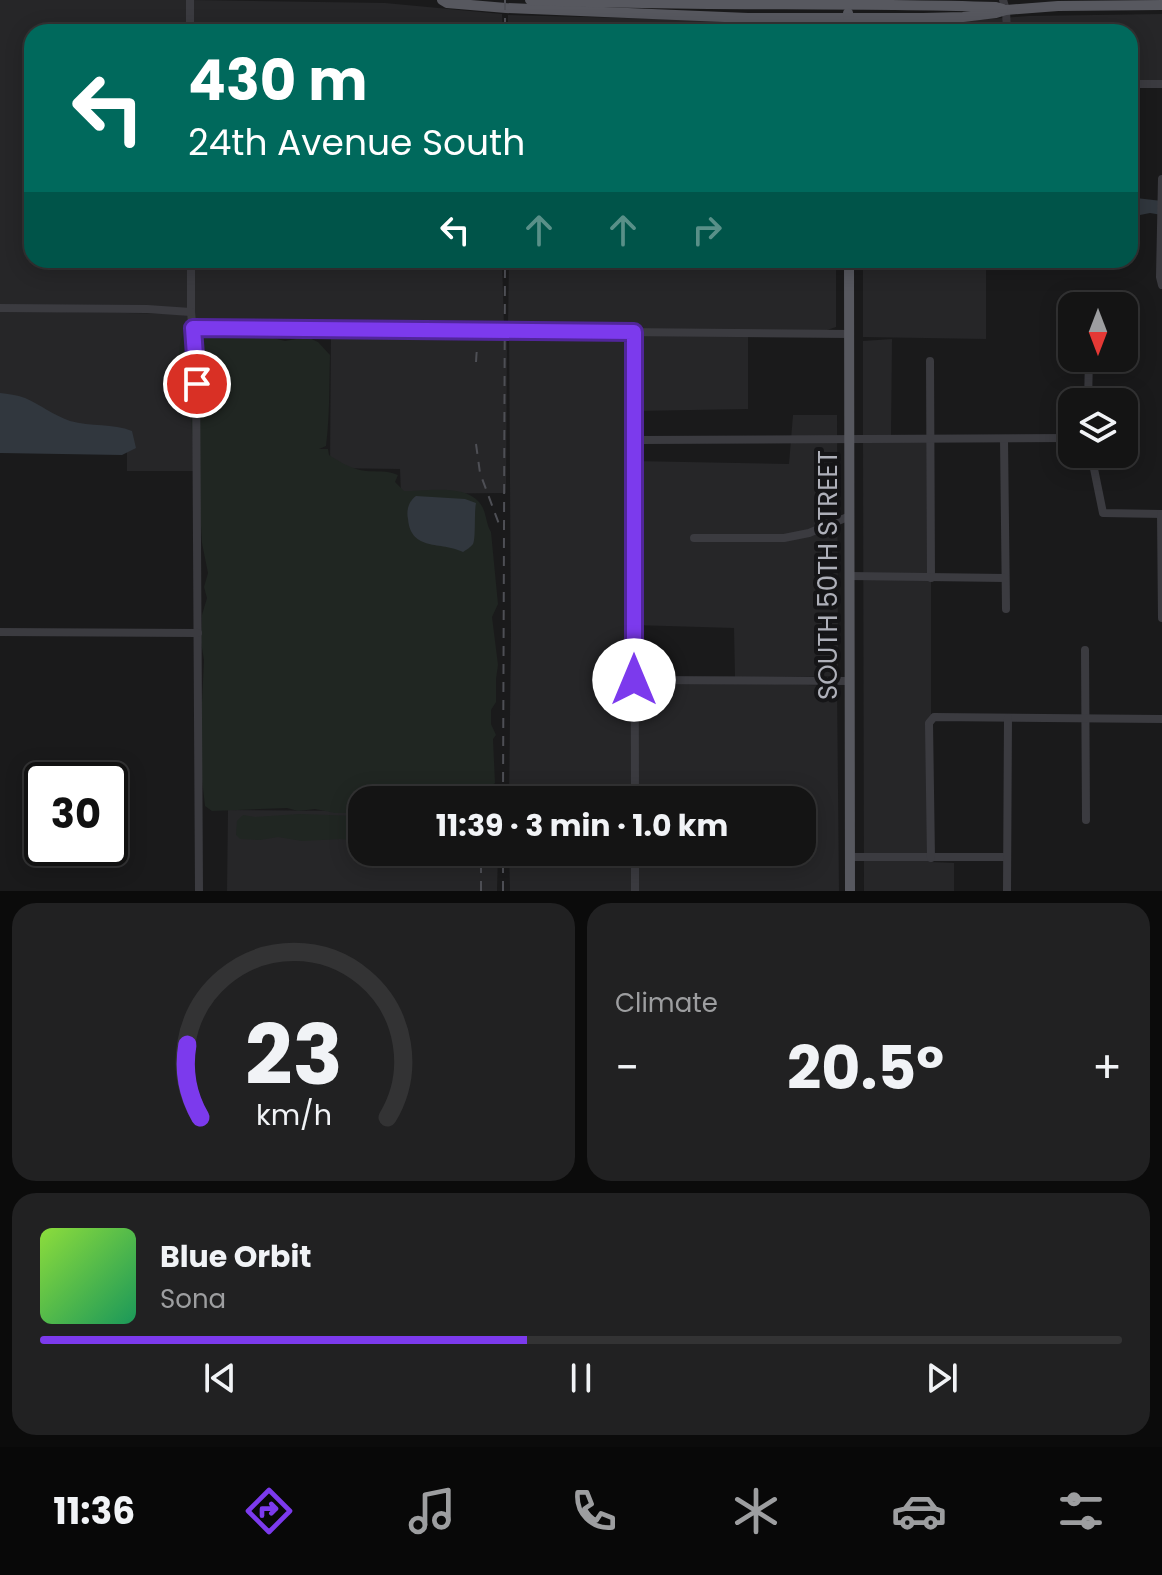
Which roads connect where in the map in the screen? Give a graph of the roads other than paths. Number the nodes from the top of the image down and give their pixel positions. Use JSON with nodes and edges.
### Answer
{"nodes":[{"id":1,"x":190,"y":0,"type":"edge"},
{"id":2,"x":442,"y":0,"type":"edge"},
{"id":3,"x":530,"y":0,"type":"edge"},
{"id":4,"x":667,"y":3,"type":"junction"},
{"id":5,"x":850,"y":3,"type":"edge"},
{"id":6,"x":1004,"y":5,"type":"edge"},
{"id":7,"x":1162,"y":5,"type":"edge"},
{"id":8,"x":595,"y":12,"type":"junction"},
{"id":9,"x":849,"y":18,"type":"junction"},
{"id":10,"x":190,"y":24,"type":"edge"},
{"id":11,"x":849,"y":24,"type":"edge"},
{"id":12,"x":1138,"y":84,"type":"edge"},
{"id":13,"x":1162,"y":84,"type":"edge"},
{"id":14,"x":1162,"y":179,"type":"edge"},
{"id":15,"x":1162,"y":194,"type":"edge"},
{"id":16,"x":1161,"y":224,"type":"edge"},
{"id":17,"x":191,"y":268,"type":"edge"},
{"id":18,"x":849,"y":268,"type":"edge"},
{"id":19,"x":1162,"y":285,"type":"edge"},
{"id":20,"x":0,"y":308,"type":"edge"},
{"id":21,"x":191,"y":312,"type":"junction"},
{"id":22,"x":193,"y":328,"type":"junction"},
{"id":23,"x":634,"y":332,"type":"junction"},
{"id":24,"x":850,"y":334,"type":"junction"},
{"id":25,"x":930,"y":361,"type":"dead end"},
{"id":26,"x":1058,"y":438,"type":"edge"},
{"id":27,"x":850,"y":439,"type":"junction"},
{"id":28,"x":930,"y":439,"type":"junction"},
{"id":29,"x":1004,"y":439,"type":"junction"},
{"id":30,"x":639,"y":440,"type":"dead end"},
{"id":31,"x":1094,"y":468,"type":"edge"},
{"id":32,"x":1162,"y":514,"type":"edge"},
{"id":33,"x":850,"y":516,"type":"junction"},
{"id":34,"x":694,"y":538,"type":"dead end"},
{"id":35,"x":850,"y":576,"type":"junction"},
{"id":36,"x":931,"y":578,"type":"junction"},
{"id":37,"x":1005,"y":578,"type":"junction"},
{"id":38,"x":1006,"y":609,"type":"dead end"},
{"id":39,"x":1162,"y":618,"type":"edge"},
{"id":40,"x":0,"y":632,"type":"edge"},
{"id":41,"x":198,"y":633,"type":"junction"},
{"id":42,"x":1085,"y":650,"type":"dead end"},
{"id":43,"x":634,"y":680,"type":"junction"},
{"id":44,"x":850,"y":681,"type":"junction"},
{"id":45,"x":1008,"y":718,"type":"junction"},
{"id":46,"x":1086,"y":719,"type":"junction"},
{"id":47,"x":1162,"y":719,"type":"edge"},
{"id":48,"x":635,"y":786,"type":"edge"},
{"id":49,"x":1086,"y":820,"type":"dead end"},
{"id":50,"x":850,"y":857,"type":"junction"},
{"id":51,"x":1007,"y":857,"type":"junction"},
{"id":52,"x":931,"y":858,"type":"junction"},
{"id":53,"x":635,"y":866,"type":"edge"},
{"id":54,"x":199,"y":891,"type":"edge"},
{"id":55,"x":635,"y":891,"type":"edge"},
{"id":56,"x":850,"y":891,"type":"edge"},
{"id":57,"x":1007,"y":891,"type":"edge"}],
"edges":[{"from":1,"to":10,"type":"street"},
{"from":2,"to":8,"type":"main road"},
{"from":3,"to":4,"type":"main road"},
{"from":4,"to":5,"type":"main road"},
{"from":4,"to":8,"type":"main road"},
{"from":5,"to":6,"type":"main road"},
{"from":5,"to":9,"type":"main road"},
{"from":6,"to":7,"type":"main road"},
{"from":6,"to":9,"type":"main road"},
{"from":8,"to":9,"type":"main road"},
{"from":9,"to":11,"type":"main road"},
{"from":12,"to":13,"type":"street"},
{"from":14,"to":15,"type":"street"},
{"from":15,"to":16,"type":"street"},
{"from":16,"to":19,"type":"street"},
{"from":17,"to":21,"type":"street"},
{"from":18,"to":24,"type":"main road","name":"SOUTH 50TH STREET"},
{"from":20,"to":21,"type":"street"},
{"from":21,"to":22,"type":"street"},
{"from":22,"to":23,"type":"street"},
{"from":22,"to":41,"type":"street"},
{"from":23,"to":24,"type":"street"},
{"from":23,"to":43,"type":"street"},
{"from":24,"to":27,"type":"main road","name":"SOUTH 50TH STREET"},
{"from":25,"to":28,"type":"street"},
{"from":26,"to":29,"type":"street"},
{"from":27,"to":28,"type":"street"},
{"from":27,"to":30,"type":"street"},
{"from":27,"to":33,"type":"main road","name":"SOUTH 50TH STREET"},
{"from":28,"to":29,"type":"street"},
{"from":28,"to":36,"type":"street"},
{"from":29,"to":37,"type":"street"},
{"from":31,"to":32,"type":"street"},
{"from":32,"to":39,"type":"street"},
{"from":33,"to":34,"type":"street"},
{"from":33,"to":35,"type":"main road","name":"SOUTH 50TH STREET"},
{"from":35,"to":36,"type":"street"},
{"from":35,"to":44,"type":"main road","name":"SOUTH 50TH STREET"},
{"from":36,"to":37,"type":"street"},
{"from":37,"to":38,"type":"street"},
{"from":40,"to":41,"type":"street"},
{"from":41,"to":54,"type":"street"},
{"from":42,"to":46,"type":"street"},
{"from":43,"to":44,"type":"street"},
{"from":43,"to":48,"type":"street"},
{"from":44,"to":50,"type":"main road","name":"SOUTH 50TH STREET"},
{"from":45,"to":46,"type":"street"},
{"from":45,"to":51,"type":"street"},
{"from":45,"to":52,"type":"street"},
{"from":46,"to":47,"type":"street"},
{"from":46,"to":49,"type":"street"},
{"from":50,"to":52,"type":"street"},
{"from":50,"to":56,"type":"main road","name":"SOUTH 50TH STREET"},
{"from":51,"to":52,"type":"street"},
{"from":51,"to":57,"type":"street"},
{"from":53,"to":55,"type":"street"}]}
